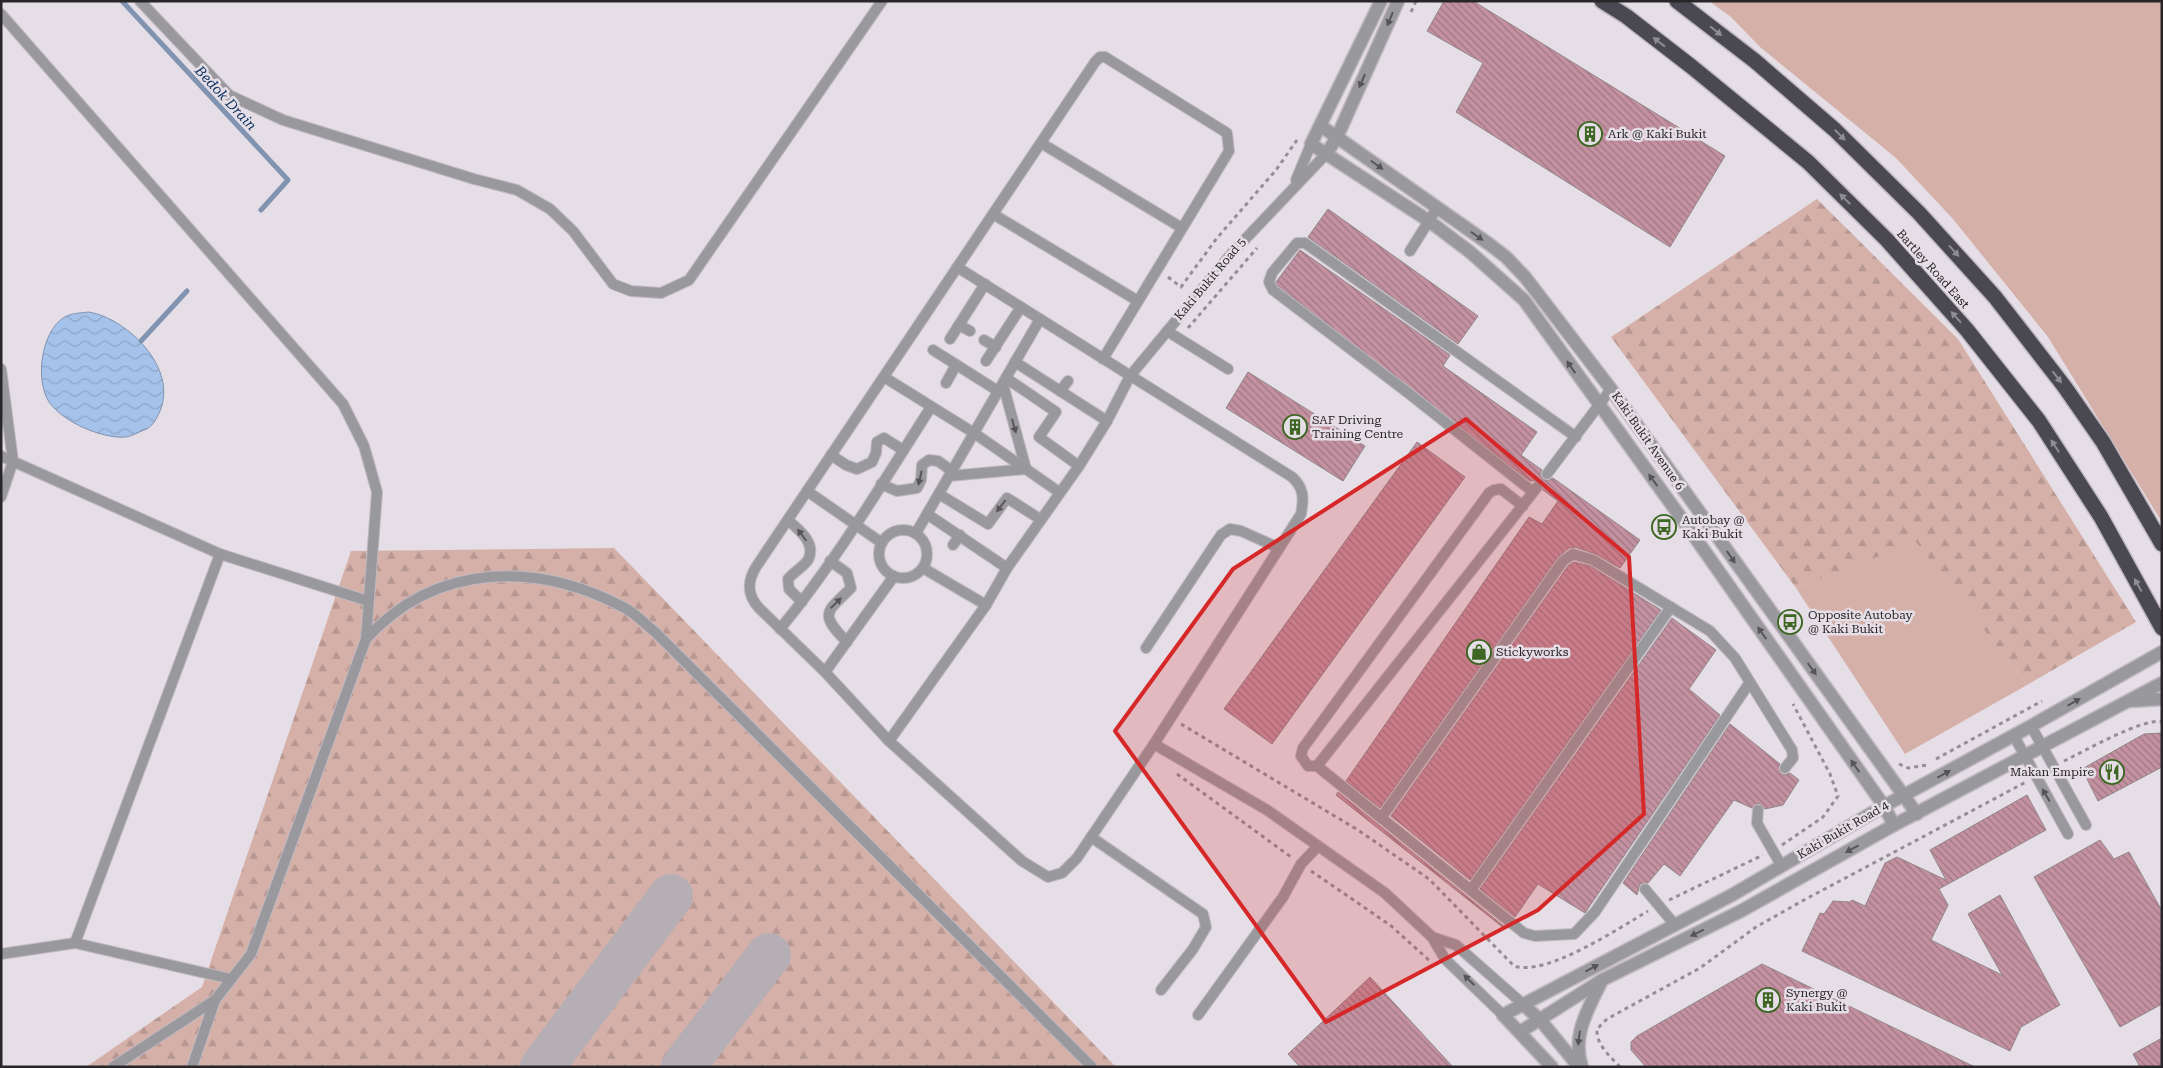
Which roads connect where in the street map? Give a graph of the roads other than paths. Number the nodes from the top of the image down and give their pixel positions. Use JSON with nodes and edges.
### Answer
{"nodes":[{"id":1,"x":140,"y":1,"type":"edge"},
{"id":2,"x":882,"y":1,"type":"edge"},
{"id":3,"x":1381,"y":1,"type":"edge"},
{"id":4,"x":1398,"y":1,"type":"edge"},
{"id":5,"x":1602,"y":1,"type":"edge"},
{"id":6,"x":1677,"y":1,"type":"edge"},
{"id":7,"x":1,"y":14,"type":"edge"},
{"id":8,"x":1321,"y":126,"type":"junction"},
{"id":9,"x":1337,"y":137,"type":"junction"},
{"id":10,"x":1041,"y":143,"type":"junction"},
{"id":11,"x":1311,"y":144,"type":"junction"},
{"id":12,"x":1327,"y":153,"type":"junction"},
{"id":13,"x":1294,"y":186,"type":"junction"},
{"id":14,"x":1437,"y":208,"type":"junction"},
{"id":15,"x":993,"y":214,"type":"junction"},
{"id":16,"x":1429,"y":221,"type":"junction"},
{"id":17,"x":1182,"y":228,"type":"junction"},
{"id":18,"x":1410,"y":251,"type":"dead end"},
{"id":19,"x":958,"y":267,"type":"junction"},
{"id":20,"x":985,"y":284,"type":"junction"},
{"id":21,"x":1138,"y":300,"type":"junction"},
{"id":22,"x":1021,"y":307,"type":"junction"},
{"id":23,"x":1040,"y":319,"type":"junction"},
{"id":24,"x":959,"y":325,"type":"junction"},
{"id":25,"x":970,"y":331,"type":"dead end"},
{"id":26,"x":1167,"y":331,"type":"junction"},
{"id":27,"x":950,"y":339,"type":"dead end"},
{"id":28,"x":984,"y":340,"type":"dead end"},
{"id":29,"x":996,"y":347,"type":"junction"},
{"id":30,"x":933,"y":350,"type":"dead end"},
{"id":31,"x":1103,"y":359,"type":"junction"},
{"id":32,"x":986,"y":362,"type":"dead end"},
{"id":33,"x":1015,"y":362,"type":"junction"},
{"id":34,"x":956,"y":365,"type":"junction"},
{"id":35,"x":1,"y":369,"type":"edge"},
{"id":36,"x":1228,"y":369,"type":"dead end"},
{"id":37,"x":1130,"y":376,"type":"junction"},
{"id":38,"x":884,"y":377,"type":"junction"},
{"id":39,"x":1068,"y":381,"type":"dead end"},
{"id":40,"x":946,"y":383,"type":"dead end"},
{"id":41,"x":1002,"y":384,"type":"junction"},
{"id":42,"x":1611,"y":389,"type":"junction"},
{"id":43,"x":1060,"y":391,"type":"junction"},
{"id":44,"x":931,"y":407,"type":"junction"},
{"id":45,"x":1599,"y":407,"type":"junction"},
{"id":46,"x":1107,"y":421,"type":"junction"},
{"id":47,"x":974,"y":433,"type":"junction"},
{"id":48,"x":1576,"y":437,"type":"junction"},
{"id":49,"x":903,"y":450,"type":"junction"},
{"id":50,"x":831,"y":455,"type":"junction"},
{"id":51,"x":1,"y":456,"type":"edge"},
{"id":52,"x":13,"y":461,"type":"junction"},
{"id":53,"x":1078,"y":466,"type":"junction"},
{"id":54,"x":1026,"y":469,"type":"junction"},
{"id":55,"x":950,"y":474,"type":"junction"},
{"id":56,"x":1548,"y":474,"type":"dead end"},
{"id":57,"x":881,"y":484,"type":"junction"},
{"id":58,"x":807,"y":491,"type":"junction"},
{"id":59,"x":1060,"y":492,"type":"junction"},
{"id":60,"x":938,"y":494,"type":"junction"},
{"id":61,"x":1,"y":497,"type":"edge"},
{"id":62,"x":1523,"y":506,"type":"junction"},
{"id":63,"x":927,"y":514,"type":"junction"},
{"id":64,"x":1040,"y":518,"type":"junction"},
{"id":65,"x":788,"y":520,"type":"junction"},
{"id":66,"x":855,"y":525,"type":"junction"},
{"id":67,"x":916,"y":533,"type":"junction"},
{"id":68,"x":960,"y":535,"type":"junction"},
{"id":69,"x":882,"y":543,"type":"junction"},
{"id":70,"x":2162,"y":544,"type":"edge"},
{"id":71,"x":953,"y":545,"type":"dead end"},
{"id":72,"x":1279,"y":548,"type":"junction"},
{"id":73,"x":220,"y":554,"type":"junction"},
{"id":74,"x":830,"y":561,"type":"junction"},
{"id":75,"x":922,"y":568,"type":"junction"},
{"id":76,"x":1007,"y":568,"type":"junction"},
{"id":77,"x":894,"y":576,"type":"junction"},
{"id":78,"x":368,"y":601,"type":"junction"},
{"id":79,"x":802,"y":602,"type":"junction"},
{"id":80,"x":986,"y":605,"type":"junction"},
{"id":81,"x":1671,"y":607,"type":"junction"},
{"id":82,"x":2162,"y":628,"type":"edge"},
{"id":83,"x":780,"y":629,"type":"junction"},
{"id":84,"x":366,"y":639,"type":"junction"},
{"id":85,"x":846,"y":642,"type":"junction"},
{"id":86,"x":1146,"y":648,"type":"dead end"},
{"id":87,"x":2162,"y":652,"type":"edge"},
{"id":88,"x":825,"y":672,"type":"junction"},
{"id":89,"x":1750,"y":682,"type":"junction"},
{"id":90,"x":2162,"y":683,"type":"edge"},
{"id":91,"x":2162,"y":699,"type":"edge"},
{"id":92,"x":2124,"y":702,"type":"junction"},
{"id":93,"x":2031,"y":726,"type":"junction"},
{"id":94,"x":2014,"y":736,"type":"junction"},
{"id":95,"x":889,"y":741,"type":"junction"},
{"id":96,"x":1154,"y":744,"type":"junction"},
{"id":97,"x":2043,"y":747,"type":"junction"},
{"id":98,"x":2025,"y":756,"type":"junction"},
{"id":99,"x":1317,"y":766,"type":"junction"},
{"id":100,"x":1785,"y":768,"type":"dead end"},
{"id":101,"x":1904,"y":795,"type":"junction"},
{"id":102,"x":1884,"y":806,"type":"junction"},
{"id":103,"x":1758,"y":810,"type":"dead end"},
{"id":104,"x":1917,"y":814,"type":"junction"},
{"id":105,"x":1381,"y":818,"type":"junction"},
{"id":106,"x":2086,"y":825,"type":"dead end"},
{"id":107,"x":1894,"y":826,"type":"junction"},
{"id":108,"x":2068,"y":834,"type":"dead end"},
{"id":109,"x":1091,"y":837,"type":"junction"},
{"id":110,"x":1318,"y":846,"type":"junction"},
{"id":111,"x":1781,"y":865,"type":"junction"},
{"id":112,"x":1645,"y":889,"type":"dead end"},
{"id":113,"x":1471,"y":890,"type":"junction"},
{"id":114,"x":1675,"y":925,"type":"junction"},
{"id":115,"x":1432,"y":937,"type":"junction"},
{"id":116,"x":75,"y":943,"type":"junction"},
{"id":117,"x":1,"y":954,"type":"edge"},
{"id":118,"x":231,"y":979,"type":"junction"},
{"id":119,"x":1602,"y":980,"type":"junction"},
{"id":120,"x":1160,"y":990,"type":"dead end"},
{"id":121,"x":215,"y":1000,"type":"junction"},
{"id":122,"x":1524,"y":1004,"type":"junction"},
{"id":123,"x":1198,"y":1015,"type":"dead end"},
{"id":124,"x":1503,"y":1015,"type":"junction"},
{"id":125,"x":1541,"y":1021,"type":"junction"},
{"id":126,"x":1520,"y":1032,"type":"junction"},
{"id":127,"x":113,"y":1067,"type":"edge"},
{"id":128,"x":192,"y":1067,"type":"edge"},
{"id":129,"x":1092,"y":1067,"type":"edge"},
{"id":130,"x":1552,"y":1067,"type":"edge"},
{"id":131,"x":1580,"y":1067,"type":"edge"}],
"edges":[{"from":1,"to":2,"type":"lane"},
{"from":3,"to":8,"type":"street","name":"Kaki Bukit Road 5"},
{"from":4,"to":9,"type":"street","name":"Kaki Bukit Road 5","one_way":true},
{"from":82,"to":5,"type":"highway","name":"Bartley Road East","one_way":true},
{"from":6,"to":70,"type":"highway","one_way":true},
{"from":7,"to":78,"type":"lane"},
{"from":8,"to":9,"type":"street","name":"Kaki Bukit Avenue 6"},
{"from":8,"to":11,"type":"street","name":"Kaki Bukit Road 5"},
{"from":9,"to":12,"type":"street","name":"Kaki Bukit Road 5"},
{"from":9,"to":14,"type":"street","name":"Kaki Bukit Avenue 6","one_way":true},
{"from":10,"to":15,"type":"lane"},
{"from":10,"to":17,"type":"lane"},
{"from":10,"to":17,"type":"lane"},
{"from":11,"to":12,"type":"street","name":"Kaki Bukit Avenue 6"},
{"from":11,"to":13,"type":"lane","name":"Kaki Bukit Road 5"},
{"from":12,"to":13,"type":"lane","name":"Kaki Bukit Road 5"},
{"from":12,"to":16,"type":"street","name":"Kaki Bukit Avenue 6"},
{"from":13,"to":26,"type":"lane","name":"Kaki Bukit Road 5"},
{"from":14,"to":16,"type":"lane"},
{"from":14,"to":42,"type":"street","name":"Kaki Bukit Avenue 6","one_way":true},
{"from":15,"to":19,"type":"lane"},
{"from":15,"to":21,"type":"lane"},
{"from":16,"to":18,"type":"lane"},
{"from":45,"to":16,"type":"street","name":"Kaki Bukit Avenue 6","one_way":true},
{"from":17,"to":21,"type":"lane"},
{"from":19,"to":20,"type":"lane"},
{"from":19,"to":38,"type":"lane"},
{"from":20,"to":22,"type":"lane"},
{"from":20,"to":24,"type":"lane"},
{"from":21,"to":31,"type":"lane"},
{"from":22,"to":23,"type":"lane"},
{"from":22,"to":29,"type":"lane"},
{"from":23,"to":31,"type":"lane"},
{"from":23,"to":33,"type":"lane"},
{"from":24,"to":25,"type":"lane"},
{"from":24,"to":27,"type":"lane"},
{"from":26,"to":36,"type":"lane"},
{"from":26,"to":37,"type":"lane","name":"Kaki Bukit Road 5"},
{"from":28,"to":29,"type":"lane"},
{"from":29,"to":32,"type":"lane"},
{"from":30,"to":34,"type":"lane"},
{"from":31,"to":37,"type":"lane"},
{"from":33,"to":41,"type":"lane"},
{"from":33,"to":43,"type":"lane"},
{"from":34,"to":40,"type":"lane"},
{"from":34,"to":41,"type":"lane"},
{"from":35,"to":52,"type":"lane"},
{"from":37,"to":46,"type":"lane","name":"Kaki Bukit Road 5"},
{"from":37,"to":72,"type":"lane"},
{"from":38,"to":44,"type":"lane"},
{"from":38,"to":50,"type":"lane"},
{"from":39,"to":43,"type":"lane"},
{"from":41,"to":47,"type":"lane"},
{"from":41,"to":53,"type":"lane"},
{"from":41,"to":54,"type":"lane","one_way":true},
{"from":42,"to":45,"type":"lane"},
{"from":42,"to":101,"type":"street","name":"Kaki Bukit Avenue 6","one_way":true},
{"from":43,"to":46,"type":"lane"},
{"from":44,"to":47,"type":"lane"},
{"from":44,"to":49,"type":"lane"},
{"from":45,"to":48,"type":"lane"},
{"from":102,"to":45,"type":"street","name":"Kaki Bukit Avenue 6","one_way":true},
{"from":46,"to":53,"type":"lane","name":"Kaki Bukit Road 5"},
{"from":47,"to":54,"type":"lane"},
{"from":47,"to":55,"type":"lane"},
{"from":48,"to":56,"type":"lane"},
{"from":48,"to":62,"type":"lane"},
{"from":49,"to":50,"type":"lane"},
{"from":49,"to":57,"type":"lane"},
{"from":50,"to":58,"type":"lane"},
{"from":51,"to":52,"type":"lane"},
{"from":52,"to":61,"type":"lane"},
{"from":52,"to":73,"type":"lane"},
{"from":53,"to":59,"type":"lane","name":"Kaki Bukit Road 5"},
{"from":54,"to":55,"type":"lane"},
{"from":54,"to":59,"type":"lane"},
{"from":55,"to":57,"type":"lane","one_way":true},
{"from":55,"to":60,"type":"lane"},
{"from":57,"to":66,"type":"lane"},
{"from":58,"to":65,"type":"lane"},
{"from":58,"to":66,"type":"lane"},
{"from":59,"to":64,"type":"lane","name":"Kaki Bukit Road 5"},
{"from":60,"to":63,"type":"lane"},
{"from":64,"to":60,"type":"lane","one_way":true},
{"from":62,"to":99,"type":"lane"},
{"from":62,"to":99,"type":"lane"},
{"from":63,"to":67,"type":"lane"},
{"from":63,"to":68,"type":"lane"},
{"from":64,"to":76,"type":"lane","name":"Kaki Bukit Road 5"},
{"from":79,"to":65,"type":"lane","one_way":true},
{"from":65,"to":83,"type":"lane"},
{"from":66,"to":69,"type":"lane"},
{"from":66,"to":74,"type":"lane"},
{"from":67,"to":69,"type":"lane"},
{"from":67,"to":75,"type":"lane"},
{"from":68,"to":71,"type":"lane"},
{"from":68,"to":76,"type":"lane"},
{"from":69,"to":77,"type":"lane"},
{"from":72,"to":86,"type":"lane"},
{"from":72,"to":96,"type":"lane"},
{"from":73,"to":78,"type":"lane"},
{"from":73,"to":116,"type":"lane"},
{"from":74,"to":79,"type":"lane"},
{"from":85,"to":74,"type":"lane","one_way":true},
{"from":75,"to":77,"type":"lane"},
{"from":75,"to":80,"type":"lane"},
{"from":76,"to":80,"type":"lane","name":"Kaki Bukit Road 5"},
{"from":77,"to":85,"type":"lane"},
{"from":78,"to":84,"type":"lane"},
{"from":79,"to":83,"type":"lane"},
{"from":80,"to":95,"type":"lane","name":"Kaki Bukit Road 5"},
{"from":81,"to":89,"type":"lane"},
{"from":81,"to":105,"type":"lane"},
{"from":81,"to":113,"type":"lane"},
{"from":83,"to":88,"type":"lane"},
{"from":84,"to":118,"type":"lane"},
{"from":84,"to":129,"type":"lane"},
{"from":85,"to":88,"type":"lane"},
{"from":93,"to":87,"type":"street","name":"Kaki Bukit Road 4","one_way":true},
{"from":88,"to":95,"type":"lane"},
{"from":89,"to":100,"type":"lane"},
{"from":89,"to":113,"type":"lane"},
{"from":90,"to":92,"type":"street","name":"Kaki Bukit Road 4"},
{"from":91,"to":92,"type":"street"},
{"from":92,"to":97,"type":"street","name":"Kaki Bukit Road 4"},
{"from":93,"to":94,"type":"street","name":"Kaki Bukit Road 4"},
{"from":93,"to":97,"type":"lane"},
{"from":94,"to":98,"type":"lane"},
{"from":101,"to":94,"type":"street","name":"Kaki Bukit Road 4","one_way":true},
{"from":95,"to":109,"type":"lane"},
{"from":96,"to":109,"type":"lane"},
{"from":96,"to":110,"type":"lane"},
{"from":97,"to":98,"type":"street","name":"Kaki Bukit Road 4"},
{"from":97,"to":106,"type":"lane"},
{"from":98,"to":104,"type":"street","name":"Kaki Bukit Road 4"},
{"from":108,"to":98,"type":"lane","one_way":true},
{"from":99,"to":105,"type":"lane"},
{"from":101,"to":102,"type":"street","name":"Kaki Bukit Road 4"},
{"from":101,"to":104,"type":"street","name":"Kaki Bukit Avenue 6"},
{"from":102,"to":107,"type":"street","name":"Kaki Bukit Avenue 6"},
{"from":102,"to":111,"type":"street","name":"Kaki Bukit Road 4"},
{"from":103,"to":111,"type":"lane"},
{"from":104,"to":107,"type":"street","name":"Kaki Bukit Road 4"},
{"from":105,"to":113,"type":"lane"},
{"from":107,"to":119,"type":"street","name":"Kaki Bukit Road 4","one_way":true},
{"from":109,"to":120,"type":"lane"},
{"from":110,"to":115,"type":"lane"},
{"from":110,"to":123,"type":"lane"},
{"from":111,"to":114,"type":"street","name":"Kaki Bukit Road 4"},
{"from":112,"to":114,"type":"lane"},
{"from":122,"to":114,"type":"street","name":"Kaki Bukit Road 4","one_way":true},
{"from":115,"to":122,"type":"lane"},
{"from":124,"to":115,"type":"lane","one_way":true},
{"from":116,"to":117,"type":"lane"},
{"from":116,"to":118,"type":"lane"},
{"from":118,"to":121,"type":"lane"},
{"from":119,"to":125,"type":"street","name":"Kaki Bukit Road 4"},
{"from":119,"to":131,"type":"street","one_way":true},
{"from":121,"to":127,"type":"lane"},
{"from":121,"to":128,"type":"lane"},
{"from":122,"to":124,"type":"street","name":"Kaki Bukit Road 4"},
{"from":122,"to":125,"type":"street"},
{"from":124,"to":126,"type":"street"},
{"from":125,"to":126,"type":"street","name":"Kaki Bukit Road 4"},
{"from":125,"to":131,"type":"street"},
{"from":126,"to":130,"type":"street"}]}
